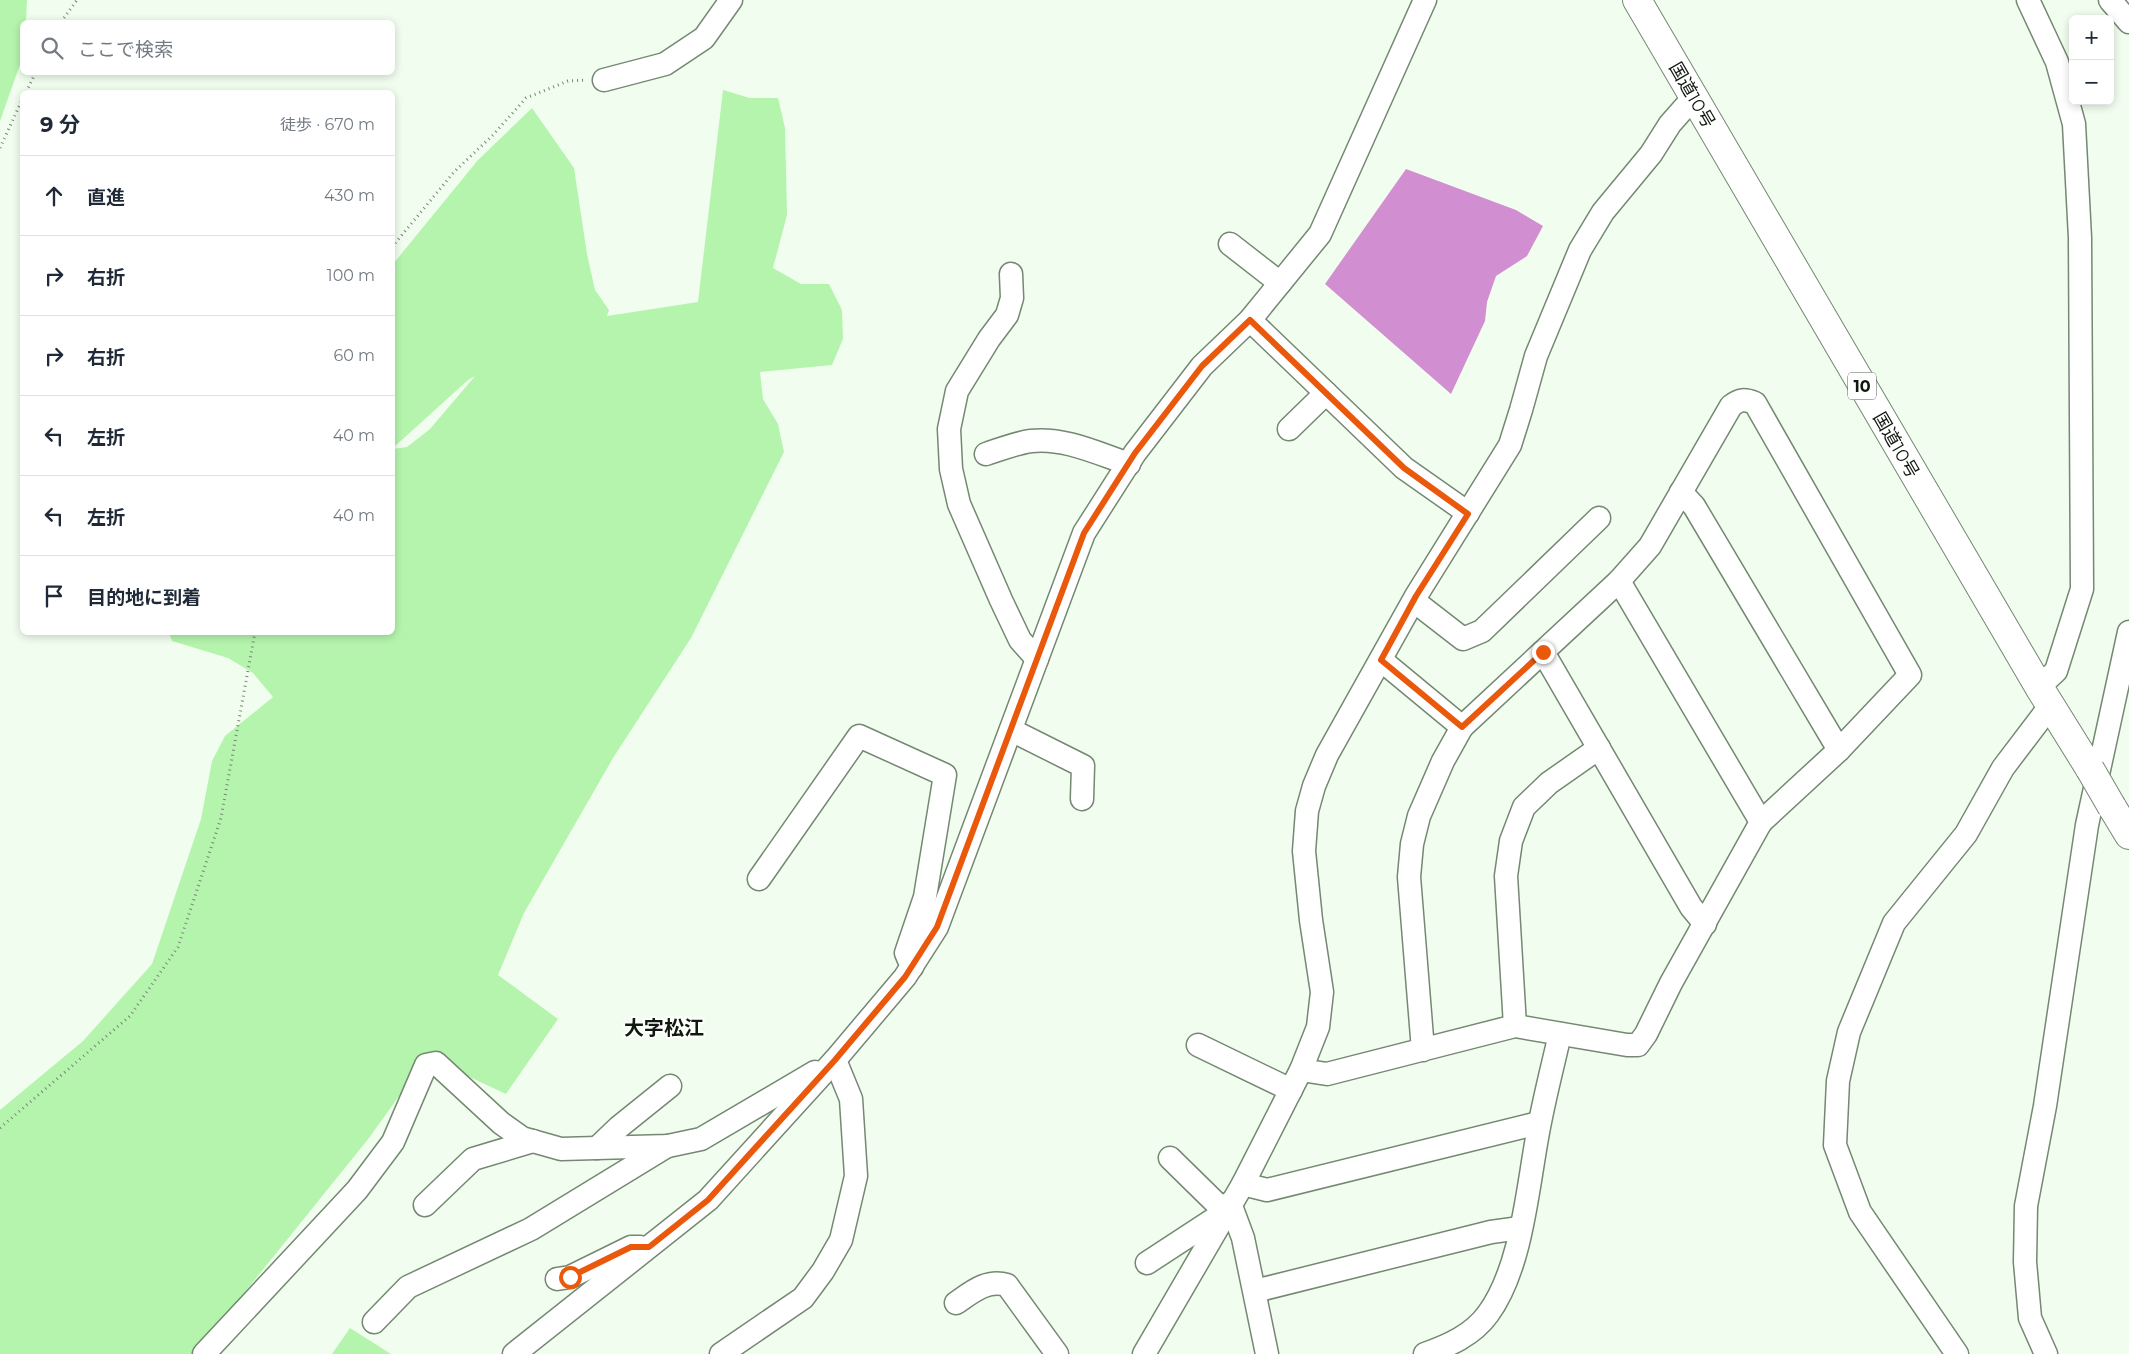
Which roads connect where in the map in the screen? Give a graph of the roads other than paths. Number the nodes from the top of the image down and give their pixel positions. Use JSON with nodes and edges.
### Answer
{"nodes":[{"id":1,"x":731,"y":0,"type":"edge"},
{"id":2,"x":1425,"y":0,"type":"edge"},
{"id":3,"x":1637,"y":0,"type":"edge"},
{"id":4,"x":2028,"y":0,"type":"edge"},
{"id":5,"x":2110,"y":0,"type":"edge"},
{"id":6,"x":2129,"y":22,"type":"edge"},
{"id":7,"x":604,"y":80,"type":"road end"},
{"id":8,"x":1693,"y":98,"type":"junction"},
{"id":9,"x":1230,"y":244,"type":"dead end"},
{"id":10,"x":1011,"y":274,"type":"dead end"},
{"id":11,"x":1280,"y":283,"type":"junction"},
{"id":12,"x":1250,"y":320,"type":"junction"},
{"id":13,"x":1326,"y":393,"type":"junction"},
{"id":14,"x":1289,"y":429,"type":"dead end"},
{"id":15,"x":986,"y":454,"type":"dead end"},
{"id":16,"x":1129,"y":464,"type":"junction"},
{"id":17,"x":1682,"y":492,"type":"junction"},
{"id":18,"x":1468,"y":514,"type":"junction"},
{"id":19,"x":1599,"y":518,"type":"dead end"},
{"id":20,"x":1619,"y":581,"type":"junction"},
{"id":21,"x":1414,"y":601,"type":"junction"},
{"id":22,"x":2129,"y":632,"type":"edge"},
{"id":23,"x":1543,"y":652,"type":"junction"},
{"id":24,"x":1037,"y":659,"type":"junction"},
{"id":25,"x":1381,"y":660,"type":"junction"},
{"id":26,"x":2044,"y":697,"type":"junction"},
{"id":27,"x":1462,"y":727,"type":"junction"},
{"id":28,"x":1011,"y":730,"type":"junction"},
{"id":29,"x":1599,"y":748,"type":"junction"},
{"id":30,"x":1839,"y":750,"type":"junction"},
{"id":31,"x":1082,"y":799,"type":"dead end"},
{"id":32,"x":1761,"y":822,"type":"junction"},
{"id":33,"x":2129,"y":835,"type":"edge"},
{"id":34,"x":759,"y":879,"type":"dead end"},
{"id":35,"x":1705,"y":924,"type":"junction"},
{"id":36,"x":912,"y":967,"type":"junction"},
{"id":37,"x":1515,"y":1026,"type":"junction"},
{"id":38,"x":1560,"y":1034,"type":"junction"},
{"id":39,"x":1198,"y":1045,"type":"dead end"},
{"id":40,"x":1422,"y":1050,"type":"junction"},
{"id":41,"x":835,"y":1060,"type":"junction"},
{"id":42,"x":1302,"y":1070,"type":"junction"},
{"id":43,"x":670,"y":1086,"type":"dead end"},
{"id":44,"x":1291,"y":1090,"type":"junction"},
{"id":45,"x":1539,"y":1123,"type":"junction"},
{"id":46,"x":533,"y":1141,"type":"junction"},
{"id":47,"x":668,"y":1146,"type":"junction"},
{"id":48,"x":596,"y":1148,"type":"junction"},
{"id":49,"x":1170,"y":1158,"type":"dead end"},
{"id":50,"x":1242,"y":1184,"type":"junction"},
{"id":51,"x":425,"y":1205,"type":"dead end"},
{"id":52,"x":1228,"y":1208,"type":"junction"},
{"id":53,"x":1520,"y":1228,"type":"junction"},
{"id":54,"x":649,"y":1247,"type":"junction"},
{"id":55,"x":1147,"y":1263,"type":"dead end"},
{"id":56,"x":556,"y":1279,"type":"dead end"},
{"id":57,"x":1255,"y":1291,"type":"junction"},
{"id":58,"x":956,"y":1303,"type":"dead end"},
{"id":59,"x":374,"y":1322,"type":"dead end"},
{"id":60,"x":204,"y":1354,"type":"edge"},
{"id":61,"x":514,"y":1354,"type":"edge"},
{"id":62,"x":721,"y":1354,"type":"edge"},
{"id":63,"x":1057,"y":1354,"type":"edge"},
{"id":64,"x":1144,"y":1354,"type":"edge"},
{"id":65,"x":1267,"y":1354,"type":"edge"},
{"id":66,"x":1425,"y":1354,"type":"edge"},
{"id":67,"x":1957,"y":1354,"type":"edge"},
{"id":68,"x":2046,"y":1354,"type":"edge"}],
"edges":[{"from":1,"to":7,"type":"street"},
{"from":2,"to":11,"type":"street"},
{"from":3,"to":8,"type":"highway","name":"国道10号","number":"10"},
{"from":4,"to":26,"type":"street"},
{"from":5,"to":6,"type":"street"},
{"from":8,"to":18,"type":"street"},
{"from":8,"to":26,"type":"highway","name":"国道10号","number":"10"},
{"from":9,"to":11,"type":"street"},
{"from":10,"to":24,"type":"street"},
{"from":11,"to":12,"type":"street"},
{"from":12,"to":13,"type":"street"},
{"from":12,"to":16,"type":"street"},
{"from":13,"to":14,"type":"street"},
{"from":13,"to":18,"type":"street"},
{"from":15,"to":16,"type":"street"},
{"from":16,"to":24,"type":"street"},
{"from":17,"to":20,"type":"street"},
{"from":17,"to":30,"type":"street"},
{"from":17,"to":30,"type":"street"},
{"from":18,"to":21,"type":"street"},
{"from":19,"to":21,"type":"street"},
{"from":20,"to":23,"type":"street"},
{"from":20,"to":32,"type":"street"},
{"from":21,"to":25,"type":"street"},
{"from":22,"to":68,"type":"street"},
{"from":23,"to":27,"type":"street"},
{"from":23,"to":29,"type":"street"},
{"from":24,"to":28,"type":"street"},
{"from":25,"to":27,"type":"street"},
{"from":25,"to":42,"type":"street"},
{"from":26,"to":33,"type":"highway","name":"国道10号","number":"10","bridge":true},
{"from":26,"to":67,"type":"street"},
{"from":27,"to":40,"type":"street"},
{"from":28,"to":31,"type":"street"},
{"from":28,"to":36,"type":"street"},
{"from":29,"to":35,"type":"street"},
{"from":29,"to":37,"type":"street"},
{"from":30,"to":32,"type":"street"},
{"from":32,"to":35,"type":"street"},
{"from":34,"to":36,"type":"street"},
{"from":35,"to":38,"type":"street"},
{"from":36,"to":41,"type":"street"},
{"from":37,"to":38,"type":"street"},
{"from":37,"to":40,"type":"street"},
{"from":38,"to":45,"type":"street"},
{"from":39,"to":44,"type":"street"},
{"from":40,"to":42,"type":"street"},
{"from":41,"to":47,"type":"street"},
{"from":41,"to":54,"type":"street"},
{"from":41,"to":62,"type":"street"},
{"from":42,"to":44,"type":"street"},
{"from":43,"to":48,"type":"street"},
{"from":44,"to":50,"type":"street"},
{"from":45,"to":50,"type":"street"},
{"from":45,"to":53,"type":"street"},
{"from":46,"to":48,"type":"street"},
{"from":46,"to":51,"type":"street"},
{"from":46,"to":60,"type":"street"},
{"from":47,"to":48,"type":"street"},
{"from":47,"to":59,"type":"street"},
{"from":49,"to":52,"type":"street"},
{"from":50,"to":52,"type":"street"},
{"from":52,"to":55,"type":"street"},
{"from":52,"to":57,"type":"street"},
{"from":52,"to":64,"type":"street"},
{"from":53,"to":57,"type":"street"},
{"from":53,"to":66,"type":"street"},
{"from":54,"to":56,"type":"street"},
{"from":54,"to":61,"type":"street"},
{"from":57,"to":65,"type":"street"},
{"from":58,"to":63,"type":"street"}]}
